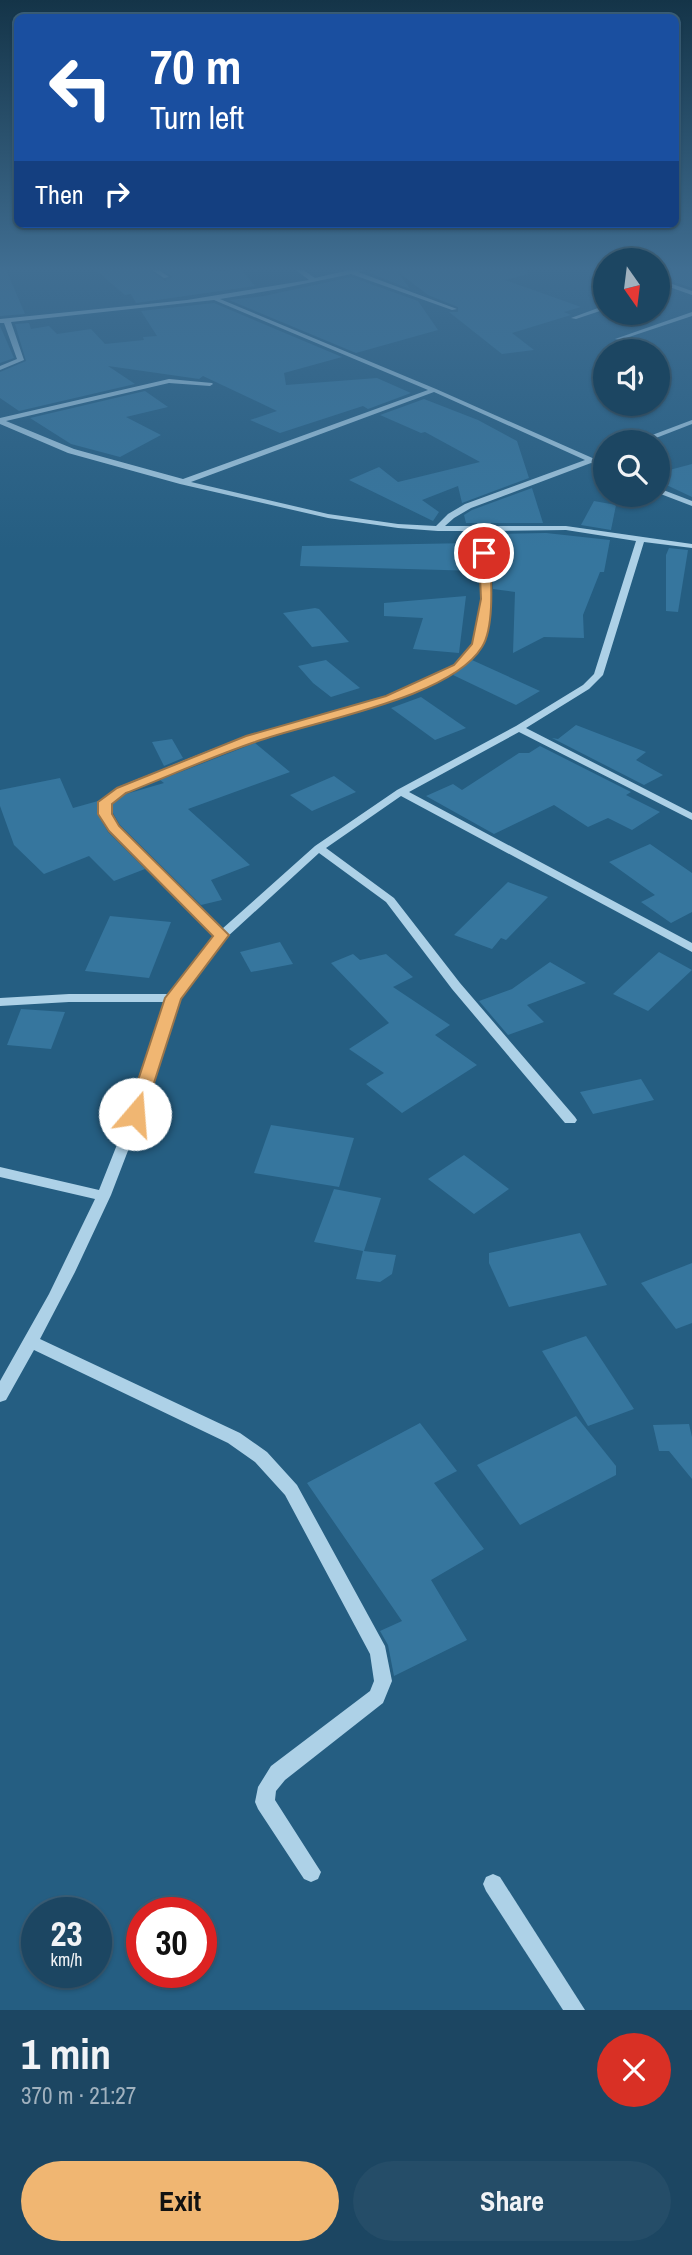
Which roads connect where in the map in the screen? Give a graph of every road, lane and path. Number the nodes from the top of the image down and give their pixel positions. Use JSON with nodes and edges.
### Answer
{"nodes":[{"id":1,"x":19,"y":361,"type":"edge"},
{"id":2,"x":364,"y":361,"type":"edge"},
{"id":3,"x":0,"y":368,"type":"edge"},
{"id":4,"x":210,"y":384,"type":"dead end"},
{"id":5,"x":434,"y":390,"type":"junction"},
{"id":6,"x":0,"y":420,"type":"edge"},
{"id":7,"x":692,"y":422,"type":"edge"},
{"id":8,"x":670,"y":430,"type":"edge"},
{"id":9,"x":593,"y":459,"type":"edge"},
{"id":10,"x":590,"y":460,"type":"junction"},
{"id":11,"x":593,"y":461,"type":"edge"},
{"id":12,"x":183,"y":482,"type":"junction"},
{"id":13,"x":670,"y":495,"type":"edge"},
{"id":14,"x":692,"y":504,"type":"edge"},
{"id":15,"x":438,"y":529,"type":"junction"},
{"id":16,"x":483,"y":529,"type":"junction"},
{"id":17,"x":641,"y":539,"type":"junction"},
{"id":18,"x":692,"y":546,"type":"edge"},
{"id":19,"x":519,"y":728,"type":"junction"},
{"id":20,"x":401,"y":792,"type":"junction"},
{"id":21,"x":692,"y":817,"type":"edge"},
{"id":22,"x":319,"y":848,"type":"junction"},
{"id":23,"x":222,"y":935,"type":"junction"},
{"id":24,"x":692,"y":948,"type":"edge"},
{"id":25,"x":173,"y":998,"type":"junction"},
{"id":26,"x":0,"y":1001,"type":"edge"},
{"id":27,"x":570,"y":1120,"type":"dead end"},
{"id":28,"x":0,"y":1172,"type":"edge"},
{"id":29,"x":103,"y":1196,"type":"junction"},
{"id":30,"x":31,"y":1342,"type":"junction"},
{"id":31,"x":0,"y":1395,"type":"edge"},
{"id":32,"x":311,"y":1872,"type":"dead end"},
{"id":33,"x":493,"y":1884,"type":"dead end"},
{"id":34,"x":575,"y":2010,"type":"edge"}],
"edges":[{"from":1,"to":3,"type":"street"},
{"from":2,"to":5,"type":"street"},
{"from":4,"to":6,"type":"street"},
{"from":5,"to":10,"type":"street"},
{"from":5,"to":12,"type":"street"},
{"from":6,"to":12,"type":"street"},
{"from":7,"to":8,"type":"street"},
{"from":9,"to":10,"type":"street"},
{"from":10,"to":11,"type":"street"},
{"from":10,"to":15,"type":"street"},
{"from":12,"to":15,"type":"street"},
{"from":13,"to":14,"type":"street"},
{"from":15,"to":16,"type":"street"},
{"from":16,"to":17,"type":"street"},
{"from":16,"to":23,"type":"street"},
{"from":17,"to":18,"type":"street"},
{"from":17,"to":19,"type":"street"},
{"from":19,"to":20,"type":"street"},
{"from":19,"to":21,"type":"street"},
{"from":20,"to":22,"type":"street"},
{"from":20,"to":24,"type":"street"},
{"from":22,"to":23,"type":"street"},
{"from":22,"to":27,"type":"street"},
{"from":23,"to":25,"type":"street"},
{"from":25,"to":26,"type":"street"},
{"from":25,"to":29,"type":"street"},
{"from":28,"to":29,"type":"street"},
{"from":29,"to":30,"type":"street"},
{"from":30,"to":31,"type":"street"},
{"from":30,"to":32,"type":"street"},
{"from":33,"to":34,"type":"street"}]}
